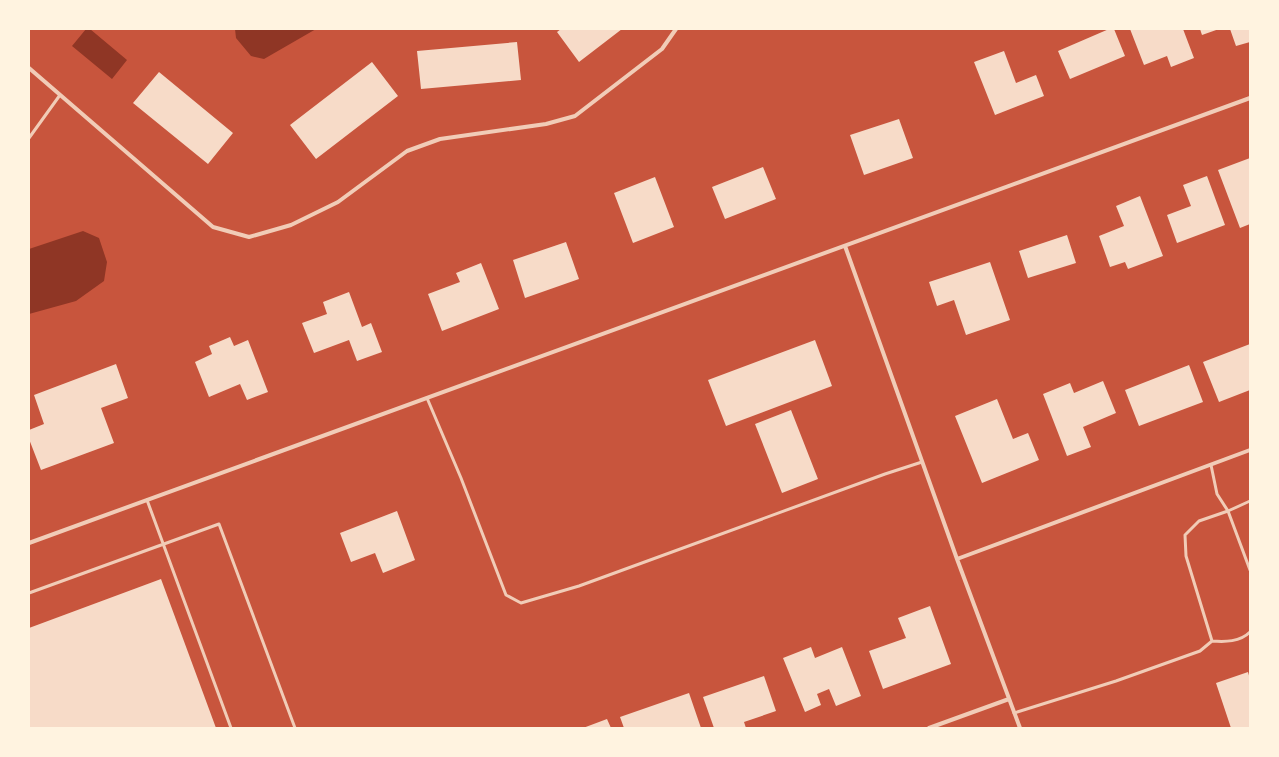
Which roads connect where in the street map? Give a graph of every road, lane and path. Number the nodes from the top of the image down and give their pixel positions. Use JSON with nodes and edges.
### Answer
{"nodes":[{"id":1,"x":676,"y":29,"type":"edge"},
{"id":2,"x":29,"y":68,"type":"edge"},
{"id":3,"x":60,"y":95,"type":"junction"},
{"id":4,"x":1250,"y":98,"type":"edge"},
{"id":5,"x":29,"y":138,"type":"edge"},
{"id":6,"x":845,"y":246,"type":"junction"},
{"id":7,"x":427,"y":398,"type":"junction"},
{"id":8,"x":1250,"y":450,"type":"edge"},
{"id":9,"x":922,"y":462,"type":"junction"},
{"id":10,"x":1210,"y":465,"type":"junction"},
{"id":11,"x":147,"y":500,"type":"junction"},
{"id":12,"x":1250,"y":501,"type":"edge"},
{"id":13,"x":1228,"y":511,"type":"junction"},
{"id":14,"x":29,"y":543,"type":"edge"},
{"id":15,"x":163,"y":544,"type":"junction"},
{"id":16,"x":957,"y":559,"type":"junction"},
{"id":17,"x":1250,"y":570,"type":"edge"},
{"id":18,"x":29,"y":593,"type":"edge"},
{"id":19,"x":1250,"y":632,"type":"edge"},
{"id":20,"x":1212,"y":641,"type":"junction"},
{"id":21,"x":1009,"y":699,"type":"junction"},
{"id":22,"x":1014,"y":713,"type":"junction"},
{"id":23,"x":231,"y":728,"type":"edge"},
{"id":24,"x":295,"y":728,"type":"edge"},
{"id":25,"x":929,"y":728,"type":"edge"},
{"id":26,"x":1020,"y":728,"type":"edge"}],
"edges":[{"from":1,"to":3,"type":"street"},
{"from":2,"to":3,"type":"street"},
{"from":3,"to":5,"type":"lane"},
{"from":4,"to":6,"type":"street"},
{"from":6,"to":7,"type":"street"},
{"from":6,"to":9,"type":"street"},
{"from":7,"to":9,"type":"lane"},
{"from":7,"to":11,"type":"street"},
{"from":8,"to":10,"type":"street"},
{"from":9,"to":16,"type":"street"},
{"from":10,"to":13,"type":"lane"},
{"from":10,"to":16,"type":"street"},
{"from":11,"to":14,"type":"street"},
{"from":11,"to":15,"type":"lane"},
{"from":12,"to":13,"type":"lane"},
{"from":13,"to":17,"type":"lane"},
{"from":13,"to":20,"type":"lane"},
{"from":15,"to":18,"type":"lane"},
{"from":15,"to":23,"type":"lane"},
{"from":15,"to":24,"type":"lane"},
{"from":16,"to":21,"type":"street"},
{"from":19,"to":20,"type":"lane"},
{"from":20,"to":22,"type":"lane"},
{"from":21,"to":22,"type":"street"},
{"from":21,"to":25,"type":"street"},
{"from":22,"to":26,"type":"street"}]}
